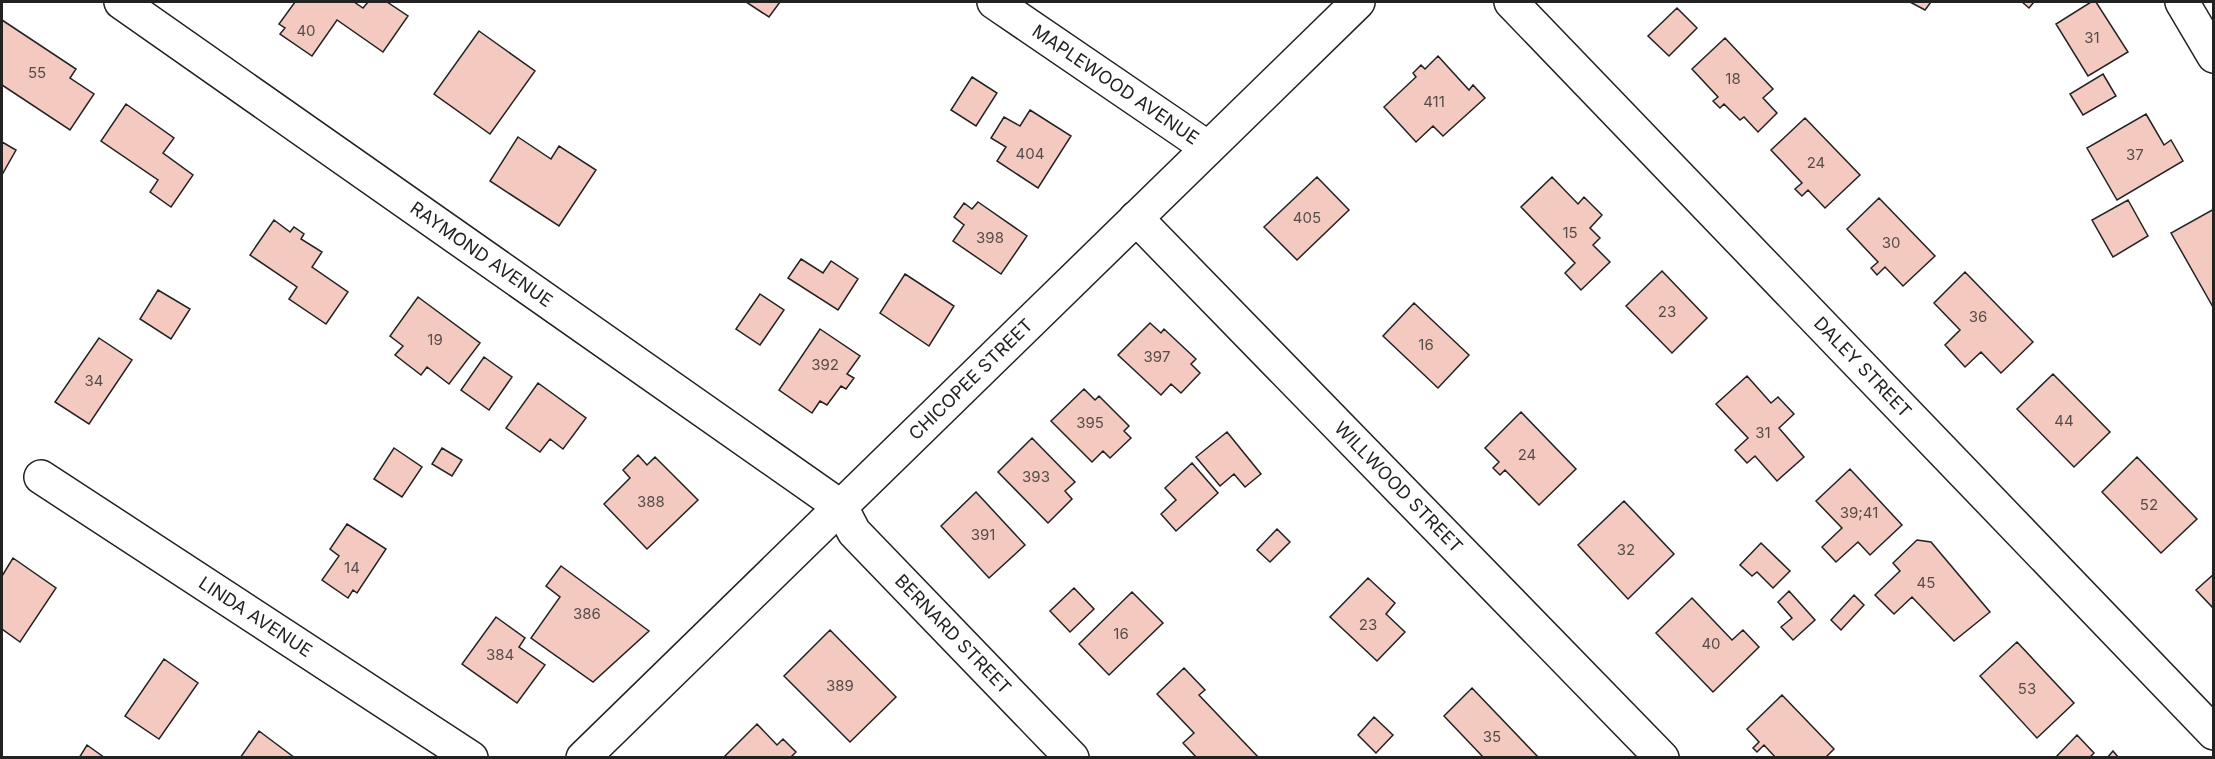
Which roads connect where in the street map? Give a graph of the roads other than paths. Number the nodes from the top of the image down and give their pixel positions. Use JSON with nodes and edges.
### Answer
{"nodes":[{"id":1,"x":120,"y":2,"type":"edge"},
{"id":2,"x":994,"y":2,"type":"edge"},
{"id":3,"x":1358,"y":2,"type":"edge"},
{"id":4,"x":1511,"y":2,"type":"edge"},
{"id":5,"x":2182,"y":2,"type":"edge"},
{"id":6,"x":2214,"y":56,"type":"edge"},
{"id":7,"x":1208,"y":148,"type":"junction"},
{"id":8,"x":1136,"y":218,"type":"junction"},
{"id":9,"x":41,"y":477,"type":"dead end"},
{"id":10,"x":841,"y":507,"type":"junction"},
{"id":11,"x":2214,"y":733,"type":"edge"},
{"id":12,"x":471,"y":758,"type":"edge"},
{"id":13,"x":582,"y":758,"type":"edge"},
{"id":14,"x":1072,"y":758,"type":"edge"},
{"id":15,"x":1662,"y":758,"type":"edge"}],
"edges":[{"from":1,"to":10,"type":"street","name":"RAYMOND AVENUE"},
{"from":2,"to":7,"type":"street","name":"MAPLEWOOD AVENUE"},
{"from":3,"to":7,"type":"street","name":"CHICOPEE STREET"},
{"from":4,"to":11,"type":"street","name":"DALEY STREET"},
{"from":5,"to":6,"type":"street"},
{"from":7,"to":8,"type":"street","name":"CHICOPEE STREET"},
{"from":8,"to":10,"type":"street","name":"CHICOPEE STREET"},
{"from":8,"to":15,"type":"street","name":"WILLWOOD STREET"},
{"from":9,"to":12,"type":"street","name":"LINDA AVENUE"},
{"from":10,"to":13,"type":"street","name":"CHICOPEE STREET"},
{"from":10,"to":14,"type":"street","name":"BERNARD STREET"}]}
